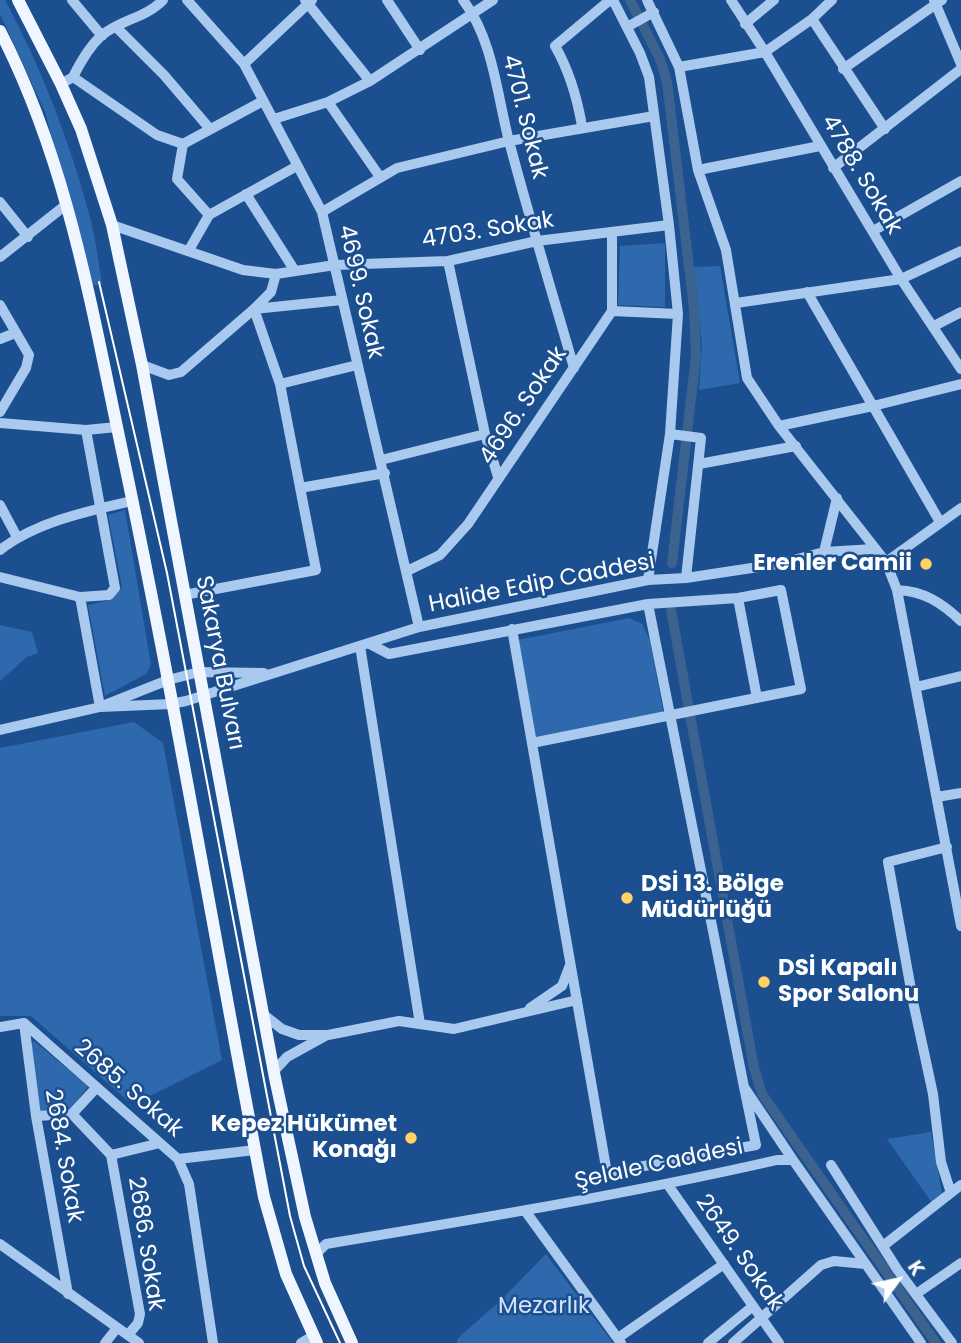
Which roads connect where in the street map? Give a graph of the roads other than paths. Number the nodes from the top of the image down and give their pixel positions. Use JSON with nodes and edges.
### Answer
{"nodes":[{"id":1,"x":18,"y":0,"type":"edge"},
{"id":2,"x":72,"y":0,"type":"edge"},
{"id":3,"x":163,"y":0,"type":"edge"},
{"id":4,"x":187,"y":0,"type":"edge"},
{"id":5,"x":387,"y":0,"type":"edge"},
{"id":6,"x":463,"y":0,"type":"edge"},
{"id":7,"x":493,"y":0,"type":"edge"},
{"id":8,"x":612,"y":0,"type":"edge"},
{"id":9,"x":647,"y":0,"type":"edge"},
{"id":10,"x":731,"y":0,"type":"edge"},
{"id":11,"x":774,"y":0,"type":"edge"},
{"id":12,"x":832,"y":0,"type":"edge"},
{"id":13,"x":309,"y":1,"type":"edge"},
{"id":14,"x":938,"y":1,"type":"edge"},
{"id":15,"x":473,"y":13,"type":"junction"},
{"id":16,"x":649,"y":14,"type":"junction"},
{"id":17,"x":812,"y":19,"type":"junction"},
{"id":18,"x":745,"y":24,"type":"junction"},
{"id":19,"x":631,"y":25,"type":"junction"},
{"id":20,"x":116,"y":27,"type":"junction"},
{"id":21,"x":0,"y":31,"type":"edge"},
{"id":22,"x":102,"y":36,"type":"junction"},
{"id":23,"x":420,"y":50,"type":"junction"},
{"id":24,"x":765,"y":52,"type":"junction"},
{"id":25,"x":244,"y":64,"type":"junction"},
{"id":26,"x":961,"y":66,"type":"edge"},
{"id":27,"x":679,"y":67,"type":"junction"},
{"id":28,"x":844,"y":69,"type":"junction"},
{"id":29,"x":67,"y":81,"type":"junction"},
{"id":30,"x":370,"y":82,"type":"junction"},
{"id":31,"x":263,"y":101,"type":"junction"},
{"id":32,"x":328,"y":102,"type":"junction"},
{"id":33,"x":654,"y":116,"type":"junction"},
{"id":34,"x":274,"y":119,"type":"junction"},
{"id":35,"x":582,"y":126,"type":"junction"},
{"id":36,"x":210,"y":129,"type":"junction"},
{"id":37,"x":885,"y":129,"type":"junction"},
{"id":38,"x":509,"y":141,"type":"junction"},
{"id":39,"x":184,"y":144,"type":"junction"},
{"id":40,"x":820,"y":146,"type":"junction"},
{"id":41,"x":297,"y":166,"type":"junction"},
{"id":42,"x":833,"y":168,"type":"junction"},
{"id":43,"x":698,"y":170,"type":"junction"},
{"id":44,"x":380,"y":177,"type":"junction"},
{"id":45,"x":961,"y":181,"type":"edge"},
{"id":46,"x":246,"y":194,"type":"junction"},
{"id":47,"x":0,"y":202,"type":"edge"},
{"id":48,"x":67,"y":204,"type":"junction"},
{"id":49,"x":323,"y":212,"type":"junction"},
{"id":50,"x":209,"y":215,"type":"junction"},
{"id":51,"x":112,"y":225,"type":"junction"},
{"id":52,"x":669,"y":225,"type":"junction"},
{"id":53,"x":873,"y":231,"type":"junction"},
{"id":54,"x":612,"y":232,"type":"junction"},
{"id":55,"x":28,"y":237,"type":"junction"},
{"id":56,"x":537,"y":241,"type":"junction"},
{"id":57,"x":189,"y":250,"type":"junction"},
{"id":58,"x":961,"y":251,"type":"edge"},
{"id":59,"x":0,"y":257,"type":"edge"},
{"id":60,"x":448,"y":261,"type":"junction"},
{"id":61,"x":335,"y":265,"type":"junction"},
{"id":62,"x":295,"y":271,"type":"junction"},
{"id":63,"x":276,"y":274,"type":"junction"},
{"id":64,"x":901,"y":279,"type":"junction"},
{"id":65,"x":807,"y":292,"type":"junction"},
{"id":66,"x":342,"y":300,"type":"junction"},
{"id":67,"x":736,"y":303,"type":"junction"},
{"id":68,"x":0,"y":305,"type":"edge"},
{"id":69,"x":254,"y":309,"type":"junction"},
{"id":70,"x":612,"y":311,"type":"junction"},
{"id":71,"x":961,"y":312,"type":"edge"},
{"id":72,"x":678,"y":314,"type":"junction"},
{"id":73,"x":934,"y":326,"type":"junction"},
{"id":74,"x":15,"y":333,"type":"junction"},
{"id":75,"x":0,"y":339,"type":"edge"},
{"id":76,"x":142,"y":365,"type":"junction"},
{"id":77,"x":356,"y":365,"type":"junction"},
{"id":78,"x":574,"y":368,"type":"junction"},
{"id":79,"x":961,"y":369,"type":"edge"},
{"id":80,"x":281,"y":384,"type":"junction"},
{"id":81,"x":961,"y":384,"type":"edge"},
{"id":82,"x":873,"y":407,"type":"junction"},
{"id":83,"x":0,"y":412,"type":"edge"},
{"id":84,"x":0,"y":423,"type":"edge"},
{"id":85,"x":779,"y":426,"type":"junction"},
{"id":86,"x":117,"y":427,"type":"junction"},
{"id":87,"x":86,"y":430,"type":"junction"},
{"id":88,"x":485,"y":433,"type":"junction"},
{"id":89,"x":670,"y":434,"type":"junction"},
{"id":90,"x":796,"y":446,"type":"junction"},
{"id":91,"x":381,"y":460,"type":"junction"},
{"id":92,"x":699,"y":464,"type":"junction"},
{"id":93,"x":385,"y":473,"type":"junction"},
{"id":94,"x":498,"y":477,"type":"junction"},
{"id":95,"x":300,"y":488,"type":"junction"},
{"id":96,"x":837,"y":498,"type":"junction"},
{"id":97,"x":132,"y":501,"type":"junction"},
{"id":98,"x":0,"y":505,"type":"edge"},
{"id":99,"x":102,"y":508,"type":"junction"},
{"id":100,"x":961,"y":508,"type":"edge"},
{"id":101,"x":940,"y":522,"type":"junction"},
{"id":102,"x":18,"y":537,"type":"junction"},
{"id":103,"x":874,"y":549,"type":"junction"},
{"id":104,"x":0,"y":550,"type":"edge"},
{"id":105,"x":824,"y":552,"type":"junction"},
{"id":106,"x":886,"y":562,"type":"junction"},
{"id":107,"x":407,"y":571,"type":"junction"},
{"id":108,"x":0,"y":577,"type":"edge"},
{"id":109,"x":686,"y":578,"type":"junction"},
{"id":110,"x":649,"y":580,"type":"junction"},
{"id":111,"x":897,"y":590,"type":"junction"},
{"id":112,"x":184,"y":595,"type":"junction"},
{"id":113,"x":80,"y":597,"type":"junction"},
{"id":114,"x":738,"y":598,"type":"junction"},
{"id":115,"x":648,"y":604,"type":"junction"},
{"id":116,"x":961,"y":621,"type":"edge"},
{"id":117,"x":419,"y":627,"type":"junction"},
{"id":118,"x":512,"y":629,"type":"junction"},
{"id":119,"x":364,"y":644,"type":"junction"},
{"id":120,"x":199,"y":672,"type":"junction"},
{"id":121,"x":271,"y":673,"type":"junction"},
{"id":122,"x":961,"y":676,"type":"edge"},
{"id":123,"x":168,"y":680,"type":"junction"},
{"id":124,"x":916,"y":687,"type":"junction"},
{"id":125,"x":204,"y":697,"type":"junction"},
{"id":126,"x":757,"y":698,"type":"junction"},
{"id":127,"x":171,"y":704,"type":"junction"},
{"id":128,"x":100,"y":707,"type":"junction"},
{"id":129,"x":670,"y":716,"type":"junction"},
{"id":130,"x":0,"y":730,"type":"edge"},
{"id":131,"x":532,"y":743,"type":"junction"},
{"id":132,"x":961,"y":793,"type":"edge"},
{"id":133,"x":937,"y":797,"type":"junction"},
{"id":134,"x":947,"y":847,"type":"junction"},
{"id":135,"x":959,"y":906,"type":"edge"},
{"id":136,"x":961,"y":926,"type":"edge"},
{"id":137,"x":570,"y":965,"type":"junction"},
{"id":138,"x":577,"y":1000,"type":"junction"},
{"id":139,"x":524,"y":1012,"type":"junction"},
{"id":140,"x":264,"y":1015,"type":"junction"},
{"id":141,"x":24,"y":1023,"type":"junction"},
{"id":142,"x":420,"y":1024,"type":"junction"},
{"id":143,"x":0,"y":1027,"type":"edge"},
{"id":144,"x":328,"y":1035,"type":"junction"},
{"id":145,"x":274,"y":1071,"type":"junction"},
{"id":146,"x":744,"y":1087,"type":"junction"},
{"id":147,"x":96,"y":1088,"type":"junction"},
{"id":148,"x":72,"y":1114,"type":"junction"},
{"id":149,"x":36,"y":1116,"type":"junction"},
{"id":150,"x":160,"y":1143,"type":"junction"},
{"id":151,"x":255,"y":1150,"type":"junction"},
{"id":152,"x":111,"y":1154,"type":"junction"},
{"id":153,"x":178,"y":1158,"type":"junction"},
{"id":154,"x":793,"y":1160,"type":"junction"},
{"id":155,"x":831,"y":1165,"type":"dead end"},
{"id":156,"x":668,"y":1185,"type":"junction"},
{"id":157,"x":961,"y":1185,"type":"edge"},
{"id":158,"x":951,"y":1193,"type":"junction"},
{"id":159,"x":526,"y":1212,"type":"junction"},
{"id":160,"x":0,"y":1244,"type":"edge"},
{"id":161,"x":883,"y":1246,"type":"junction"},
{"id":162,"x":316,"y":1254,"type":"junction"},
{"id":163,"x":961,"y":1263,"type":"edge"},
{"id":164,"x":724,"y":1264,"type":"junction"},
{"id":165,"x":865,"y":1264,"type":"junction"},
{"id":166,"x":68,"y":1294,"type":"junction"},
{"id":167,"x":916,"y":1294,"type":"junction"},
{"id":168,"x":753,"y":1306,"type":"junction"},
{"id":169,"x":761,"y":1317,"type":"junction"},
{"id":170,"x":117,"y":1328,"type":"junction"},
{"id":171,"x":128,"y":1335,"type":"junction"},
{"id":172,"x":315,"y":1339,"type":"edge"},
{"id":173,"x":620,"y":1340,"type":"edge"},
{"id":174,"x":105,"y":1343,"type":"edge"},
{"id":175,"x":139,"y":1343,"type":"edge"},
{"id":176,"x":213,"y":1343,"type":"edge"},
{"id":177,"x":301,"y":1343,"type":"edge"},
{"id":178,"x":352,"y":1343,"type":"edge"},
{"id":179,"x":708,"y":1343,"type":"edge"},
{"id":180,"x":733,"y":1343,"type":"edge"},
{"id":181,"x":779,"y":1343,"type":"edge"},
{"id":182,"x":921,"y":1343,"type":"edge"},
{"id":183,"x":952,"y":1343,"type":"edge"}],
"edges":[{"from":1,"to":29,"type":"main road","name":"Sakarya Bulvarı"},
{"from":2,"to":22,"type":"street"},
{"from":3,"to":20,"type":"street"},
{"from":4,"to":25,"type":"street","name":"4699. Sokak"},
{"from":5,"to":23,"type":"street"},
{"from":6,"to":15,"type":"street","name":"4701. Sokak"},
{"from":7,"to":15,"type":"street"},
{"from":8,"to":19,"type":"street"},
{"from":8,"to":35,"type":"street"},
{"from":9,"to":16,"type":"street"},
{"from":10,"to":18,"type":"street","name":"4788. Sokak"},
{"from":11,"to":18,"type":"street"},
{"from":12,"to":17,"type":"street"},
{"from":13,"to":25,"type":"street"},
{"from":13,"to":30,"type":"street"},
{"from":14,"to":26,"type":"street"},
{"from":14,"to":28,"type":"street"},
{"from":15,"to":23,"type":"street"},
{"from":15,"to":38,"type":"street","name":"4701. Sokak"},
{"from":16,"to":19,"type":"street"},
{"from":16,"to":27,"type":"street"},
{"from":17,"to":24,"type":"street"},
{"from":17,"to":28,"type":"street"},
{"from":18,"to":24,"type":"street","name":"4788. Sokak"},
{"from":19,"to":33,"type":"street"},
{"from":20,"to":22,"type":"street"},
{"from":20,"to":36,"type":"street"},
{"from":21,"to":48,"type":"main road"},
{"from":22,"to":29,"type":"street"},
{"from":23,"to":30,"type":"street"},
{"from":24,"to":27,"type":"street"},
{"from":24,"to":40,"type":"street","name":"4788. Sokak"},
{"from":25,"to":31,"type":"street","name":"4699. Sokak"},
{"from":26,"to":37,"type":"street"},
{"from":27,"to":43,"type":"street"},
{"from":28,"to":37,"type":"street"},
{"from":29,"to":39,"type":"street"},
{"from":29,"to":51,"type":"main road","name":"Sakarya Bulvarı"},
{"from":30,"to":32,"type":"street"},
{"from":31,"to":34,"type":"street","name":"4699. Sokak"},
{"from":31,"to":36,"type":"street"},
{"from":32,"to":34,"type":"street"},
{"from":32,"to":44,"type":"street"},
{"from":33,"to":35,"type":"street"},
{"from":33,"to":52,"type":"street"},
{"from":34,"to":41,"type":"street","name":"4699. Sokak"},
{"from":35,"to":38,"type":"street"},
{"from":36,"to":39,"type":"street"},
{"from":37,"to":42,"type":"street"},
{"from":38,"to":44,"type":"street"},
{"from":38,"to":56,"type":"street","name":"4701. Sokak"},
{"from":39,"to":50,"type":"street"},
{"from":40,"to":42,"type":"street","name":"4788. Sokak"},
{"from":40,"to":43,"type":"street"},
{"from":41,"to":46,"type":"street"},
{"from":41,"to":49,"type":"street","name":"4699. Sokak"},
{"from":42,"to":53,"type":"street","name":"4788. Sokak"},
{"from":43,"to":67,"type":"street"},
{"from":44,"to":49,"type":"street"},
{"from":45,"to":53,"type":"street"},
{"from":46,"to":50,"type":"street"},
{"from":46,"to":62,"type":"street"},
{"from":47,"to":55,"type":"street"},
{"from":48,"to":55,"type":"street"},
{"from":48,"to":86,"type":"main road"},
{"from":49,"to":61,"type":"street","name":"4699. Sokak"},
{"from":50,"to":57,"type":"street"},
{"from":51,"to":57,"type":"street","name":"4703. Sokak"},
{"from":51,"to":76,"type":"main road","name":"Sakarya Bulvarı"},
{"from":52,"to":54,"type":"street","name":"4703. Sokak"},
{"from":52,"to":72,"type":"street"},
{"from":53,"to":64,"type":"street","name":"4788. Sokak"},
{"from":54,"to":56,"type":"street","name":"4703. Sokak"},
{"from":54,"to":70,"type":"street"},
{"from":55,"to":59,"type":"street"},
{"from":56,"to":60,"type":"street","name":"4703. Sokak"},
{"from":56,"to":78,"type":"street","name":"4701. Sokak"},
{"from":57,"to":63,"type":"street","name":"4703. Sokak"},
{"from":58,"to":64,"type":"street"},
{"from":60,"to":61,"type":"street","name":"4703. Sokak"},
{"from":60,"to":88,"type":"street"},
{"from":61,"to":62,"type":"street","name":"4703. Sokak"},
{"from":61,"to":66,"type":"street","name":"4699. Sokak"},
{"from":62,"to":63,"type":"street","name":"4703. Sokak"},
{"from":63,"to":69,"type":"street"},
{"from":64,"to":65,"type":"street"},
{"from":64,"to":73,"type":"street","name":"4788. Sokak"},
{"from":65,"to":67,"type":"street"},
{"from":65,"to":82,"type":"street"},
{"from":66,"to":69,"type":"street"},
{"from":66,"to":77,"type":"street","name":"4699. Sokak"},
{"from":67,"to":85,"type":"street"},
{"from":68,"to":74,"type":"street"},
{"from":69,"to":76,"type":"street"},
{"from":69,"to":80,"type":"street"},
{"from":70,"to":72,"type":"street"},
{"from":70,"to":78,"type":"street","name":"4696. Sokak"},
{"from":71,"to":73,"type":"street"},
{"from":72,"to":89,"type":"street"},
{"from":73,"to":79,"type":"street","name":"4788. Sokak"},
{"from":74,"to":75,"type":"street"},
{"from":74,"to":83,"type":"street"},
{"from":76,"to":112,"type":"main road","name":"Sakarya Bulvarı"},
{"from":77,"to":80,"type":"street"},
{"from":77,"to":91,"type":"street","name":"4699. Sokak"},
{"from":78,"to":94,"type":"street","name":"4696. Sokak"},
{"from":80,"to":95,"type":"street"},
{"from":81,"to":82,"type":"street"},
{"from":82,"to":85,"type":"street"},
{"from":82,"to":101,"type":"street"},
{"from":84,"to":87,"type":"street"},
{"from":85,"to":90,"type":"street"},
{"from":86,"to":87,"type":"street"},
{"from":86,"to":97,"type":"main road"},
{"from":87,"to":99,"type":"street"},
{"from":88,"to":91,"type":"street"},
{"from":88,"to":94,"type":"street"},
{"from":89,"to":92,"type":"street"},
{"from":89,"to":110,"type":"street"},
{"from":90,"to":92,"type":"street"},
{"from":90,"to":96,"type":"street"},
{"from":91,"to":93,"type":"street","name":"4699. Sokak"},
{"from":92,"to":109,"type":"street"},
{"from":93,"to":95,"type":"street"},
{"from":93,"to":107,"type":"street","name":"4699. Sokak"},
{"from":94,"to":107,"type":"street","name":"4696. Sokak"},
{"from":95,"to":112,"type":"street"},
{"from":96,"to":103,"type":"street"},
{"from":96,"to":105,"type":"street"},
{"from":97,"to":99,"type":"street"},
{"from":97,"to":123,"type":"main road"},
{"from":98,"to":102,"type":"street"},
{"from":99,"to":102,"type":"street"},
{"from":99,"to":113,"type":"street"},
{"from":100,"to":101,"type":"street"},
{"from":101,"to":106,"type":"street"},
{"from":102,"to":104,"type":"street"},
{"from":103,"to":105,"type":"street","name":"Halide Edip Caddesi"},
{"from":103,"to":106,"type":"street"},
{"from":105,"to":109,"type":"street","name":"Halide Edip Caddesi"},
{"from":106,"to":111,"type":"street"},
{"from":107,"to":117,"type":"street","name":"4699. Sokak"},
{"from":108,"to":113,"type":"street"},
{"from":109,"to":110,"type":"street","name":"Halide Edip Caddesi"},
{"from":110,"to":117,"type":"street","name":"Halide Edip Caddesi"},
{"from":111,"to":116,"type":"street"},
{"from":111,"to":124,"type":"street"},
{"from":112,"to":120,"type":"main road","name":"Sakarya Bulvarı"},
{"from":113,"to":128,"type":"street"},
{"from":114,"to":115,"type":"street"},
{"from":114,"to":126,"type":"street"},
{"from":114,"to":126,"type":"street"},
{"from":115,"to":118,"type":"street"},
{"from":115,"to":129,"type":"street"},
{"from":117,"to":119,"type":"street","name":"Halide Edip Caddesi"},
{"from":118,"to":119,"type":"street"},
{"from":118,"to":131,"type":"street"},
{"from":119,"to":121,"type":"street","name":"Halide Edip Caddesi"},
{"from":119,"to":142,"type":"street"},
{"from":120,"to":121,"type":"street"},
{"from":120,"to":123,"type":"street"},
{"from":120,"to":125,"type":"main road","name":"Sakarya Bulvarı"},
{"from":121,"to":125,"type":"street"},
{"from":122,"to":124,"type":"street"},
{"from":123,"to":127,"type":"main road"},
{"from":123,"to":128,"type":"street"},
{"from":124,"to":133,"type":"street"},
{"from":125,"to":127,"type":"street"},
{"from":125,"to":140,"type":"main road","name":"Sakarya Bulvarı"},
{"from":126,"to":129,"type":"street"},
{"from":127,"to":128,"type":"street"},
{"from":127,"to":151,"type":"main road"},
{"from":128,"to":130,"type":"street"},
{"from":129,"to":131,"type":"street"},
{"from":129,"to":146,"type":"street"},
{"from":131,"to":137,"type":"street"},
{"from":132,"to":133,"type":"street"},
{"from":133,"to":134,"type":"street"},
{"from":134,"to":135,"type":"street"},
{"from":134,"to":158,"type":"street"},
{"from":135,"to":136,"type":"street"},
{"from":137,"to":138,"type":"street"},
{"from":137,"to":139,"type":"street"},
{"from":138,"to":139,"type":"street"},
{"from":138,"to":146,"type":"street"},
{"from":139,"to":142,"type":"street"},
{"from":140,"to":144,"type":"street"},
{"from":140,"to":145,"type":"main road","name":"Sakarya Bulvarı"},
{"from":141,"to":143,"type":"street"},
{"from":141,"to":147,"type":"street","name":"2685. Sokak"},
{"from":141,"to":149,"type":"street","name":"2684. Sokak"},
{"from":142,"to":144,"type":"street"},
{"from":144,"to":145,"type":"street"},
{"from":145,"to":162,"type":"main road","name":"Sakarya Bulvarı"},
{"from":146,"to":154,"type":"street"},
{"from":147,"to":148,"type":"street"},
{"from":147,"to":150,"type":"street","name":"2685. Sokak"},
{"from":148,"to":149,"type":"street"},
{"from":148,"to":152,"type":"street"},
{"from":149,"to":166,"type":"street","name":"2684. Sokak"},
{"from":150,"to":152,"type":"street"},
{"from":150,"to":153,"type":"street","name":"2685. Sokak"},
{"from":151,"to":153,"type":"street"},
{"from":151,"to":172,"type":"main road"},
{"from":152,"to":171,"type":"street","name":"2686. Sokak"},
{"from":153,"to":176,"type":"street","name":"2685. Sokak"},
{"from":154,"to":156,"type":"street","name":"Şelale Caddesi"},
{"from":154,"to":165,"type":"street"},
{"from":155,"to":161,"type":"street"},
{"from":156,"to":159,"type":"street","name":"Şelale Caddesi"},
{"from":156,"to":164,"type":"street","name":"2649. Sokak"},
{"from":157,"to":158,"type":"street"},
{"from":158,"to":161,"type":"street"},
{"from":159,"to":162,"type":"street","name":"Şelale Caddesi"},
{"from":159,"to":173,"type":"street"},
{"from":160,"to":166,"type":"street"},
{"from":161,"to":167,"type":"street"},
{"from":162,"to":178,"type":"main road","name":"Sakarya Bulvarı"},
{"from":163,"to":167,"type":"street"},
{"from":164,"to":168,"type":"street","name":"2649. Sokak"},
{"from":164,"to":173,"type":"street"},
{"from":165,"to":169,"type":"street"},
{"from":165,"to":182,"type":"street"},
{"from":166,"to":170,"type":"street"},
{"from":167,"to":183,"type":"street"},
{"from":168,"to":169,"type":"street","name":"2649. Sokak"},
{"from":168,"to":179,"type":"street"},
{"from":169,"to":180,"type":"street"},
{"from":169,"to":181,"type":"street","name":"2649. Sokak"},
{"from":170,"to":171,"type":"street"},
{"from":170,"to":174,"type":"street","name":"2686. Sokak"},
{"from":171,"to":175,"type":"street"},
{"from":172,"to":177,"type":"street"}]}
